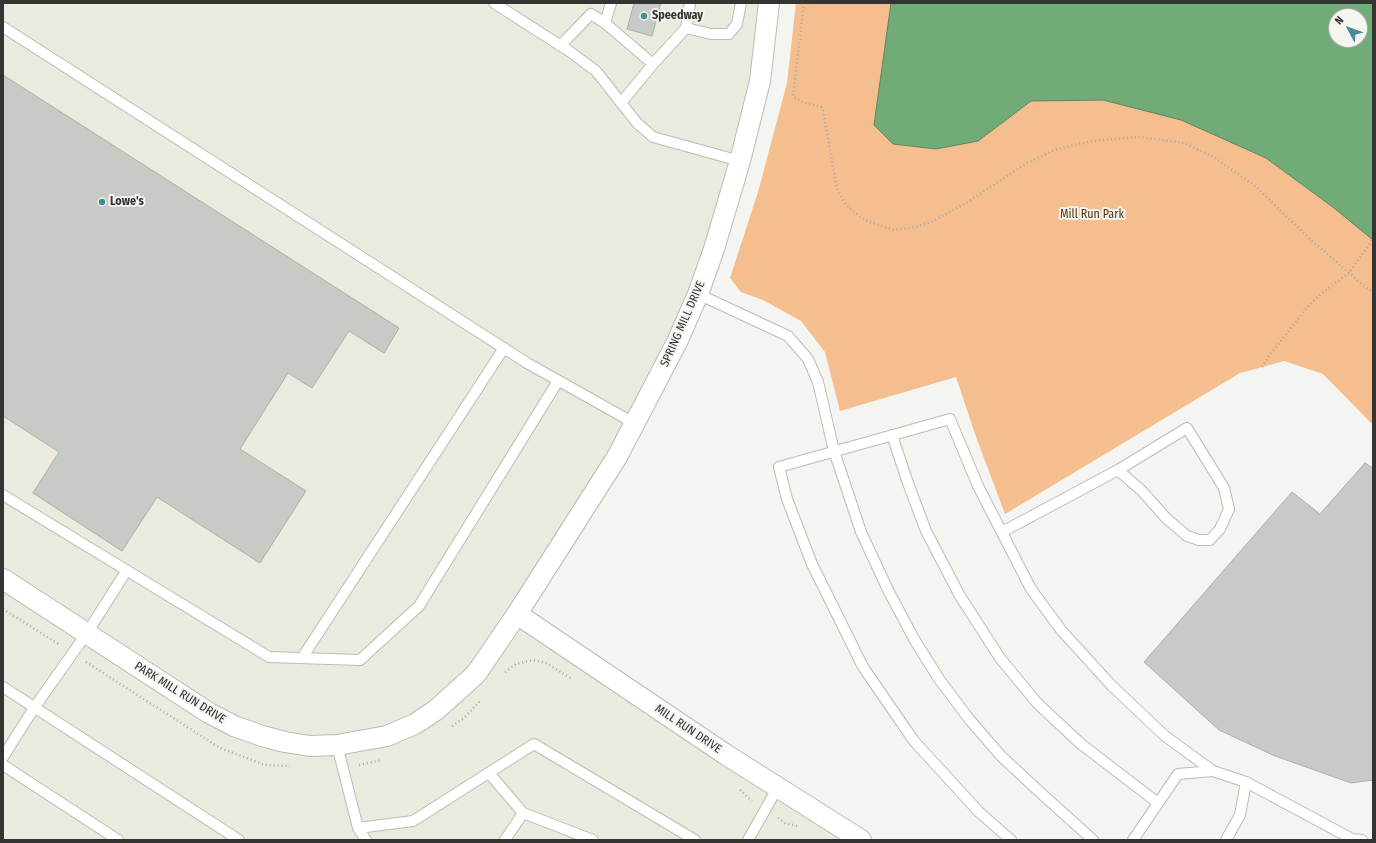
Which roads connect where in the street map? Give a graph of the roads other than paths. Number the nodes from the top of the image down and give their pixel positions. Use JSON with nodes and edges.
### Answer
{"nodes":[{"id":1,"x":494,"y":3,"type":"edge"},
{"id":2,"x":612,"y":3,"type":"edge"},
{"id":3,"x":690,"y":3,"type":"edge"},
{"id":4,"x":741,"y":3,"type":"edge"},
{"id":5,"x":769,"y":3,"type":"edge"},
{"id":6,"x":605,"y":23,"type":"junction"},
{"id":7,"x":3,"y":27,"type":"edge"},
{"id":8,"x":686,"y":28,"type":"junction"},
{"id":9,"x":560,"y":46,"type":"junction"},
{"id":10,"x":653,"y":64,"type":"junction"},
{"id":11,"x":621,"y":103,"type":"junction"},
{"id":12,"x":740,"y":161,"type":"junction"},
{"id":13,"x":698,"y":294,"type":"junction"},
{"id":14,"x":504,"y":348,"type":"junction"},
{"id":15,"x":558,"y":381,"type":"junction"},
{"id":16,"x":634,"y":423,"type":"junction"},
{"id":17,"x":892,"y":435,"type":"junction"},
{"id":18,"x":834,"y":451,"type":"junction"},
{"id":19,"x":1118,"y":470,"type":"junction"},
{"id":20,"x":3,"y":494,"type":"edge"},
{"id":21,"x":1002,"y":532,"type":"junction"},
{"id":22,"x":128,"y":570,"type":"junction"},
{"id":23,"x":3,"y":579,"type":"edge"},
{"id":24,"x":517,"y":614,"type":"junction"},
{"id":25,"x":87,"y":633,"type":"junction"},
{"id":26,"x":302,"y":658,"type":"junction"},
{"id":27,"x":3,"y":687,"type":"edge"},
{"id":28,"x":34,"y":708,"type":"junction"},
{"id":29,"x":337,"y":745,"type":"junction"},
{"id":30,"x":3,"y":757,"type":"edge"},
{"id":31,"x":3,"y":765,"type":"edge"},
{"id":32,"x":1213,"y":771,"type":"junction"},
{"id":33,"x":490,"y":773,"type":"junction"},
{"id":34,"x":1246,"y":782,"type":"junction"},
{"id":35,"x":778,"y":787,"type":"junction"},
{"id":36,"x":1158,"y":803,"type":"junction"},
{"id":37,"x":523,"y":813,"type":"junction"},
{"id":38,"x":358,"y":828,"type":"junction"},
{"id":39,"x":118,"y":840,"type":"edge"},
{"id":40,"x":239,"y":840,"type":"edge"},
{"id":41,"x":366,"y":840,"type":"edge"},
{"id":42,"x":505,"y":840,"type":"edge"},
{"id":43,"x":594,"y":840,"type":"edge"},
{"id":44,"x":695,"y":840,"type":"edge"},
{"id":45,"x":748,"y":840,"type":"edge"},
{"id":46,"x":861,"y":840,"type":"edge"},
{"id":47,"x":1011,"y":840,"type":"edge"},
{"id":48,"x":1093,"y":840,"type":"edge"},
{"id":49,"x":1133,"y":840,"type":"edge"},
{"id":50,"x":1226,"y":840,"type":"edge"},
{"id":51,"x":1362,"y":840,"type":"edge"}],
"edges":[{"from":1,"to":9,"type":"lane"},
{"from":2,"to":6,"type":"lane"},
{"from":3,"to":8,"type":"lane"},
{"from":4,"to":8,"type":"lane"},
{"from":5,"to":12,"type":"street","name":"SPRING MILL DRIVE"},
{"from":6,"to":9,"type":"lane"},
{"from":6,"to":10,"type":"lane"},
{"from":7,"to":14,"type":"lane"},
{"from":8,"to":10,"type":"lane"},
{"from":9,"to":11,"type":"lane"},
{"from":10,"to":11,"type":"lane"},
{"from":11,"to":12,"type":"lane"},
{"from":12,"to":13,"type":"street","name":"SPRING MILL DRIVE"},
{"from":13,"to":16,"type":"street","name":"SPRING MILL DRIVE"},
{"from":13,"to":18,"type":"lane"},
{"from":14,"to":15,"type":"lane"},
{"from":14,"to":26,"type":"lane"},
{"from":15,"to":16,"type":"lane"},
{"from":15,"to":26,"type":"lane"},
{"from":16,"to":24,"type":"street","name":"SPRING MILL DRIVE"},
{"from":17,"to":18,"type":"lane"},
{"from":17,"to":21,"type":"lane"},
{"from":17,"to":36,"type":"lane"},
{"from":18,"to":47,"type":"lane"},
{"from":18,"to":48,"type":"lane"},
{"from":19,"to":19,"type":"lane"},
{"from":19,"to":21,"type":"lane"},
{"from":20,"to":22,"type":"lane"},
{"from":21,"to":32,"type":"lane"},
{"from":22,"to":25,"type":"lane"},
{"from":22,"to":26,"type":"lane"},
{"from":23,"to":25,"type":"street","name":"PARK MILL RUN DRIVE"},
{"from":24,"to":29,"type":"street","name":"PARK MILL RUN DRIVE"},
{"from":24,"to":35,"type":"street","name":"MILL RUN DRIVE"},
{"from":25,"to":28,"type":"lane"},
{"from":25,"to":29,"type":"street","name":"PARK MILL RUN DRIVE"},
{"from":27,"to":28,"type":"lane"},
{"from":28,"to":30,"type":"lane"},
{"from":28,"to":40,"type":"lane"},
{"from":29,"to":38,"type":"lane"},
{"from":31,"to":39,"type":"lane"},
{"from":32,"to":34,"type":"lane"},
{"from":32,"to":36,"type":"lane"},
{"from":33,"to":37,"type":"lane"},
{"from":33,"to":38,"type":"lane"},
{"from":33,"to":44,"type":"lane"},
{"from":34,"to":50,"type":"lane"},
{"from":34,"to":51,"type":"lane"},
{"from":35,"to":45,"type":"lane"},
{"from":35,"to":46,"type":"street","name":"MILL RUN DRIVE"},
{"from":36,"to":49,"type":"lane"},
{"from":37,"to":42,"type":"lane"},
{"from":37,"to":43,"type":"lane"},
{"from":38,"to":41,"type":"lane"}]}
